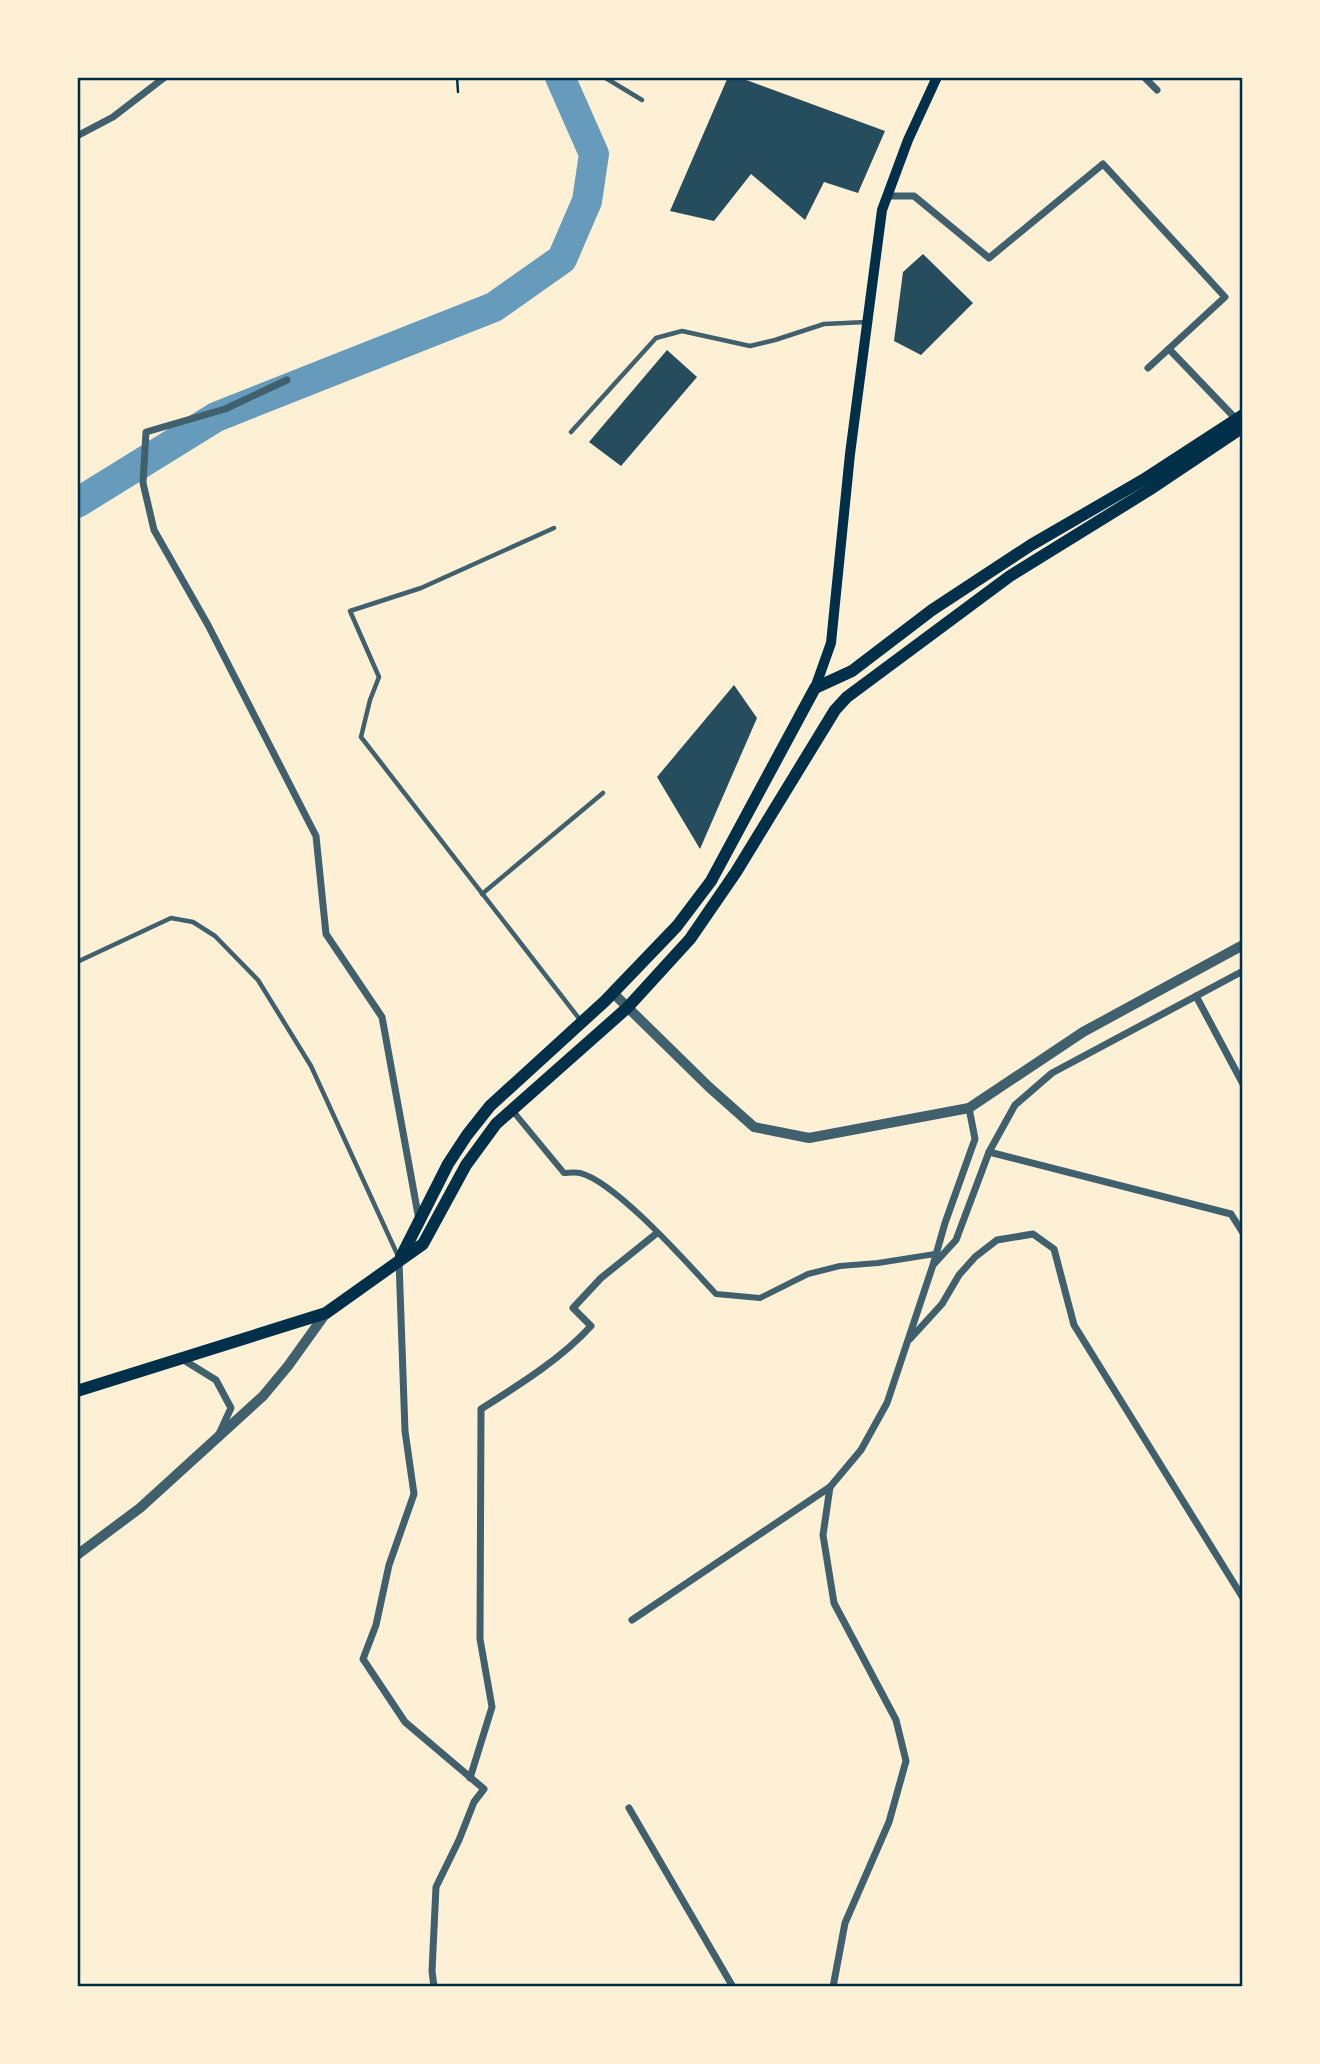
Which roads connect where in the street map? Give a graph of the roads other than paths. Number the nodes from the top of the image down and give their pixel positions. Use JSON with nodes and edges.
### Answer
{"nodes":[{"id":1,"x":165,"y":77,"type":"edge"},
{"id":2,"x":604,"y":77,"type":"edge"},
{"id":3,"x":937,"y":77,"type":"edge"},
{"id":4,"x":1144,"y":77,"type":"edge"},
{"id":5,"x":1157,"y":90,"type":"dead end"},
{"id":6,"x":642,"y":100,"type":"dead end"},
{"id":7,"x":77,"y":136,"type":"edge"},
{"id":8,"x":888,"y":196,"type":"junction"},
{"id":9,"x":867,"y":322,"type":"junction"},
{"id":10,"x":1168,"y":349,"type":"junction"},
{"id":11,"x":1148,"y":368,"type":"dead end"},
{"id":12,"x":287,"y":380,"type":"dead end"},
{"id":13,"x":1241,"y":420,"type":"edge"},
{"id":14,"x":571,"y":432,"type":"dead end"},
{"id":15,"x":1146,"y":485,"type":"junction"},
{"id":16,"x":554,"y":528,"type":"dead end"},
{"id":17,"x":852,"y":671,"type":"junction"},
{"id":18,"x":815,"y":688,"type":"junction"},
{"id":19,"x":835,"y":710,"type":"junction"},
{"id":20,"x":603,"y":793,"type":"dead end"},
{"id":21,"x":722,"y":861,"type":"junction"},
{"id":22,"x":736,"y":872,"type":"junction"},
{"id":23,"x":482,"y":894,"type":"junction"},
{"id":24,"x":1243,"y":945,"type":"edge"},
{"id":25,"x":77,"y":962,"type":"edge"},
{"id":26,"x":1243,"y":971,"type":"edge"},
{"id":27,"x":613,"y":993,"type":"junction"},
{"id":28,"x":1196,"y":996,"type":"junction"},
{"id":29,"x":627,"y":1007,"type":"junction"},
{"id":30,"x":582,"y":1022,"type":"junction"},
{"id":31,"x":1243,"y":1084,"type":"edge"},
{"id":32,"x":970,"y":1108,"type":"junction"},
{"id":33,"x":511,"y":1109,"type":"junction"},
{"id":34,"x":989,"y":1152,"type":"junction"},
{"id":35,"x":419,"y":1221,"type":"junction"},
{"id":36,"x":657,"y":1233,"type":"junction"},
{"id":37,"x":1243,"y":1233,"type":"edge"},
{"id":38,"x":935,"y":1254,"type":"junction"},
{"id":39,"x":399,"y":1260,"type":"junction"},
{"id":40,"x":933,"y":1265,"type":"junction"},
{"id":41,"x":326,"y":1313,"type":"junction"},
{"id":42,"x":907,"y":1342,"type":"junction"},
{"id":43,"x":181,"y":1359,"type":"junction"},
{"id":44,"x":77,"y":1391,"type":"edge"},
{"id":45,"x":217,"y":1439,"type":"junction"},
{"id":46,"x":830,"y":1487,"type":"junction"},
{"id":47,"x":77,"y":1555,"type":"edge"},
{"id":48,"x":1243,"y":1598,"type":"edge"},
{"id":49,"x":632,"y":1620,"type":"dead end"},
{"id":50,"x":470,"y":1778,"type":"junction"},
{"id":51,"x":629,"y":1808,"type":"dead end"},
{"id":52,"x":434,"y":1987,"type":"edge"},
{"id":53,"x":733,"y":1987,"type":"edge"},
{"id":54,"x":833,"y":1987,"type":"edge"}],
"edges":[{"from":1,"to":7,"type":"street"},
{"from":2,"to":6,"type":"lane"},
{"from":3,"to":8,"type":"main road"},
{"from":4,"to":5,"type":"street"},
{"from":8,"to":9,"type":"main road"},
{"from":8,"to":10,"type":"street"},
{"from":9,"to":14,"type":"lane"},
{"from":9,"to":18,"type":"main road"},
{"from":10,"to":11,"type":"street"},
{"from":10,"to":13,"type":"street"},
{"from":12,"to":35,"type":"street"},
{"from":13,"to":15,"type":"main road"},
{"from":15,"to":17,"type":"main road"},
{"from":15,"to":19,"type":"main road"},
{"from":16,"to":23,"type":"lane"},
{"from":17,"to":18,"type":"main road"},
{"from":17,"to":19,"type":"main road"},
{"from":18,"to":21,"type":"main road"},
{"from":19,"to":22,"type":"main road"},
{"from":20,"to":23,"type":"lane"},
{"from":21,"to":22,"type":"main road"},
{"from":21,"to":27,"type":"main road"},
{"from":22,"to":29,"type":"main road"},
{"from":23,"to":30,"type":"lane"},
{"from":24,"to":32,"type":"street"},
{"from":25,"to":39,"type":"lane"},
{"from":26,"to":28,"type":"street"},
{"from":27,"to":29,"type":"street"},
{"from":27,"to":30,"type":"main road"},
{"from":28,"to":31,"type":"street"},
{"from":28,"to":34,"type":"street"},
{"from":29,"to":32,"type":"street"},
{"from":29,"to":33,"type":"main road"},
{"from":30,"to":35,"type":"main road"},
{"from":32,"to":38,"type":"street"},
{"from":33,"to":36,"type":"street"},
{"from":33,"to":39,"type":"main road"},
{"from":34,"to":37,"type":"street"},
{"from":34,"to":40,"type":"street"},
{"from":35,"to":39,"type":"main road"},
{"from":36,"to":38,"type":"street"},
{"from":36,"to":50,"type":"street"},
{"from":38,"to":40,"type":"street"},
{"from":39,"to":41,"type":"main road"},
{"from":39,"to":50,"type":"street"},
{"from":40,"to":42,"type":"street"},
{"from":41,"to":43,"type":"main road"},
{"from":41,"to":45,"type":"street"},
{"from":42,"to":46,"type":"street"},
{"from":42,"to":48,"type":"street"},
{"from":43,"to":44,"type":"main road"},
{"from":43,"to":45,"type":"street"},
{"from":45,"to":47,"type":"street"},
{"from":46,"to":49,"type":"street"},
{"from":46,"to":54,"type":"street"},
{"from":50,"to":52,"type":"street"},
{"from":51,"to":53,"type":"street"}]}
